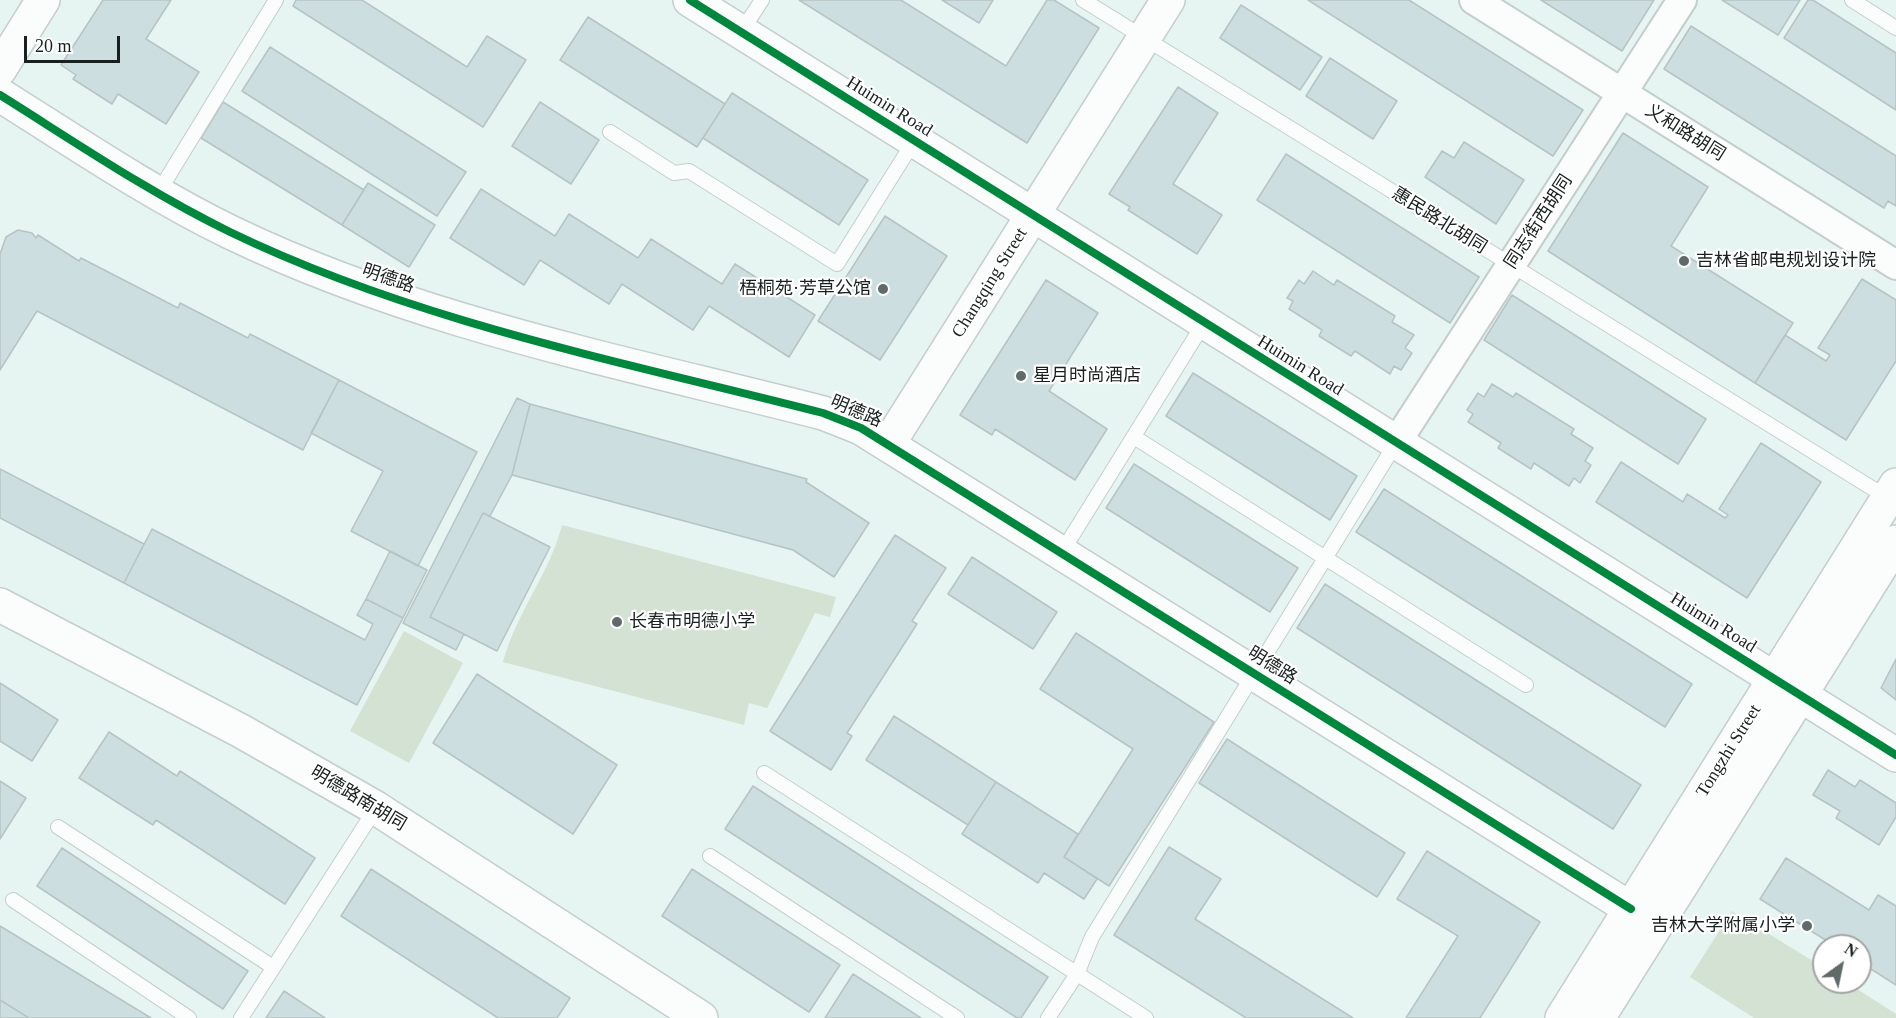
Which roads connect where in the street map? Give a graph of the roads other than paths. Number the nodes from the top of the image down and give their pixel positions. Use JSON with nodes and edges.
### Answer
{"nodes":[{"id":1,"x":43,"y":0,"type":"edge"},
{"id":2,"x":276,"y":0,"type":"edge"},
{"id":3,"x":690,"y":0,"type":"edge"},
{"id":4,"x":762,"y":0,"type":"edge"},
{"id":5,"x":1083,"y":0,"type":"edge"},
{"id":6,"x":1167,"y":0,"type":"edge"},
{"id":7,"x":1474,"y":0,"type":"edge"},
{"id":8,"x":1682,"y":0,"type":"edge"},
{"id":9,"x":1852,"y":0,"type":"edge"},
{"id":10,"x":1896,"y":28,"type":"edge"},
{"id":11,"x":741,"y":32,"type":"junction"},
{"id":12,"x":1144,"y":38,"type":"junction"},
{"id":13,"x":0,"y":69,"type":"edge"},
{"id":14,"x":1622,"y":93,"type":"junction"},
{"id":15,"x":0,"y":95,"type":"edge"},
{"id":16,"x":610,"y":132,"type":"dead end"},
{"id":17,"x":914,"y":141,"type":"junction"},
{"id":18,"x":157,"y":193,"type":"junction"},
{"id":19,"x":1032,"y":215,"type":"junction"},
{"id":20,"x":1896,"y":265,"type":"edge"},
{"id":21,"x":1511,"y":266,"type":"junction"},
{"id":22,"x":1204,"y":323,"type":"junction"},
{"id":23,"x":1134,"y":437,"type":"junction"},
{"id":24,"x":889,"y":443,"type":"junction"},
{"id":25,"x":1396,"y":443,"type":"junction"},
{"id":26,"x":1892,"y":492,"type":"edge"},
{"id":27,"x":1896,"y":542,"type":"edge"},
{"id":28,"x":1062,"y":552,"type":"junction"},
{"id":29,"x":1324,"y":558,"type":"junction"},
{"id":30,"x":0,"y":605,"type":"edge"},
{"id":31,"x":1253,"y":671,"type":"junction"},
{"id":32,"x":1526,"y":685,"type":"dead end"},
{"id":33,"x":1787,"y":686,"type":"junction"},
{"id":34,"x":1896,"y":754,"type":"edge"},
{"id":35,"x":764,"y":773,"type":"dead end"},
{"id":36,"x":376,"y":808,"type":"junction"},
{"id":37,"x":58,"y":827,"type":"dead end"},
{"id":38,"x":710,"y":856,"type":"dead end"},
{"id":39,"x":13,"y":900,"type":"dead end"},
{"id":40,"x":1630,"y":909,"type":"junction"},
{"id":41,"x":273,"y":967,"type":"junction"},
{"id":42,"x":1077,"y":974,"type":"junction"},
{"id":43,"x":189,"y":1018,"type":"edge"},
{"id":44,"x":241,"y":1018,"type":"edge"},
{"id":45,"x":701,"y":1018,"type":"edge"},
{"id":46,"x":957,"y":1018,"type":"edge"},
{"id":47,"x":1048,"y":1018,"type":"edge"},
{"id":48,"x":1146,"y":1018,"type":"edge"},
{"id":49,"x":1562,"y":1018,"type":"edge"},
{"id":50,"x":1598,"y":1018,"type":"edge"}],
"edges":[{"from":1,"to":13,"type":"street"},
{"from":2,"to":18,"type":"lane"},
{"from":3,"to":11,"type":"street","name":"Huimin Road"},
{"from":4,"to":11,"type":"lane"},
{"from":5,"to":12,"type":"lane","name":"惠民路北胡同"},
{"from":6,"to":12,"type":"street","name":"Changqing Street"},
{"from":7,"to":14,"type":"street","name":"义和路胡同"},
{"from":8,"to":14,"type":"street","name":"同志街西胡同"},
{"from":9,"to":10,"type":"lane"},
{"from":11,"to":17,"type":"street","name":"Huimin Road"},
{"from":12,"to":19,"type":"street","name":"Changqing Street"},
{"from":12,"to":21,"type":"lane","name":"惠民路北胡同"},
{"from":14,"to":20,"type":"street","name":"义和路胡同"},
{"from":14,"to":21,"type":"street","name":"同志街西胡同"},
{"from":15,"to":18,"type":"street","name":"明德路"},
{"from":16,"to":17,"type":"lane"},
{"from":17,"to":19,"type":"street","name":"Huimin Road"},
{"from":18,"to":24,"type":"street","name":"明德路"},
{"from":19,"to":22,"type":"street","name":"Huimin Road"},
{"from":19,"to":24,"type":"street","name":"Changqing Street"},
{"from":21,"to":25,"type":"street","name":"同志街西胡同"},
{"from":21,"to":26,"type":"lane","name":"惠民路北胡同"},
{"from":22,"to":23,"type":"lane"},
{"from":22,"to":25,"type":"street","name":"Huimin Road"},
{"from":23,"to":28,"type":"lane"},
{"from":23,"to":29,"type":"lane"},
{"from":24,"to":28,"type":"street","name":"明德路"},
{"from":25,"to":29,"type":"lane"},
{"from":25,"to":33,"type":"street","name":"Huimin Road"},
{"from":26,"to":33,"type":"street","name":"Tongzhi Street"},
{"from":27,"to":33,"type":"street","name":"Tongzhi Street"},
{"from":28,"to":31,"type":"street","name":"明德路"},
{"from":29,"to":31,"type":"lane"},
{"from":29,"to":32,"type":"lane"},
{"from":30,"to":36,"type":"street","name":"明德路南胡同"},
{"from":31,"to":40,"type":"street","name":"明德路"},
{"from":31,"to":42,"type":"lane"},
{"from":33,"to":34,"type":"street","name":"Huimin Road"},
{"from":33,"to":40,"type":"street","name":"Tongzhi Street"},
{"from":33,"to":50,"type":"street","name":"Tongzhi Street"},
{"from":35,"to":42,"type":"lane"},
{"from":36,"to":41,"type":"lane"},
{"from":36,"to":45,"type":"street","name":"明德路南胡同"},
{"from":37,"to":41,"type":"lane"},
{"from":38,"to":46,"type":"lane"},
{"from":39,"to":43,"type":"lane"},
{"from":40,"to":49,"type":"street","name":"Tongzhi Street"},
{"from":41,"to":44,"type":"lane"},
{"from":42,"to":47,"type":"lane"},
{"from":42,"to":48,"type":"lane"}]}
